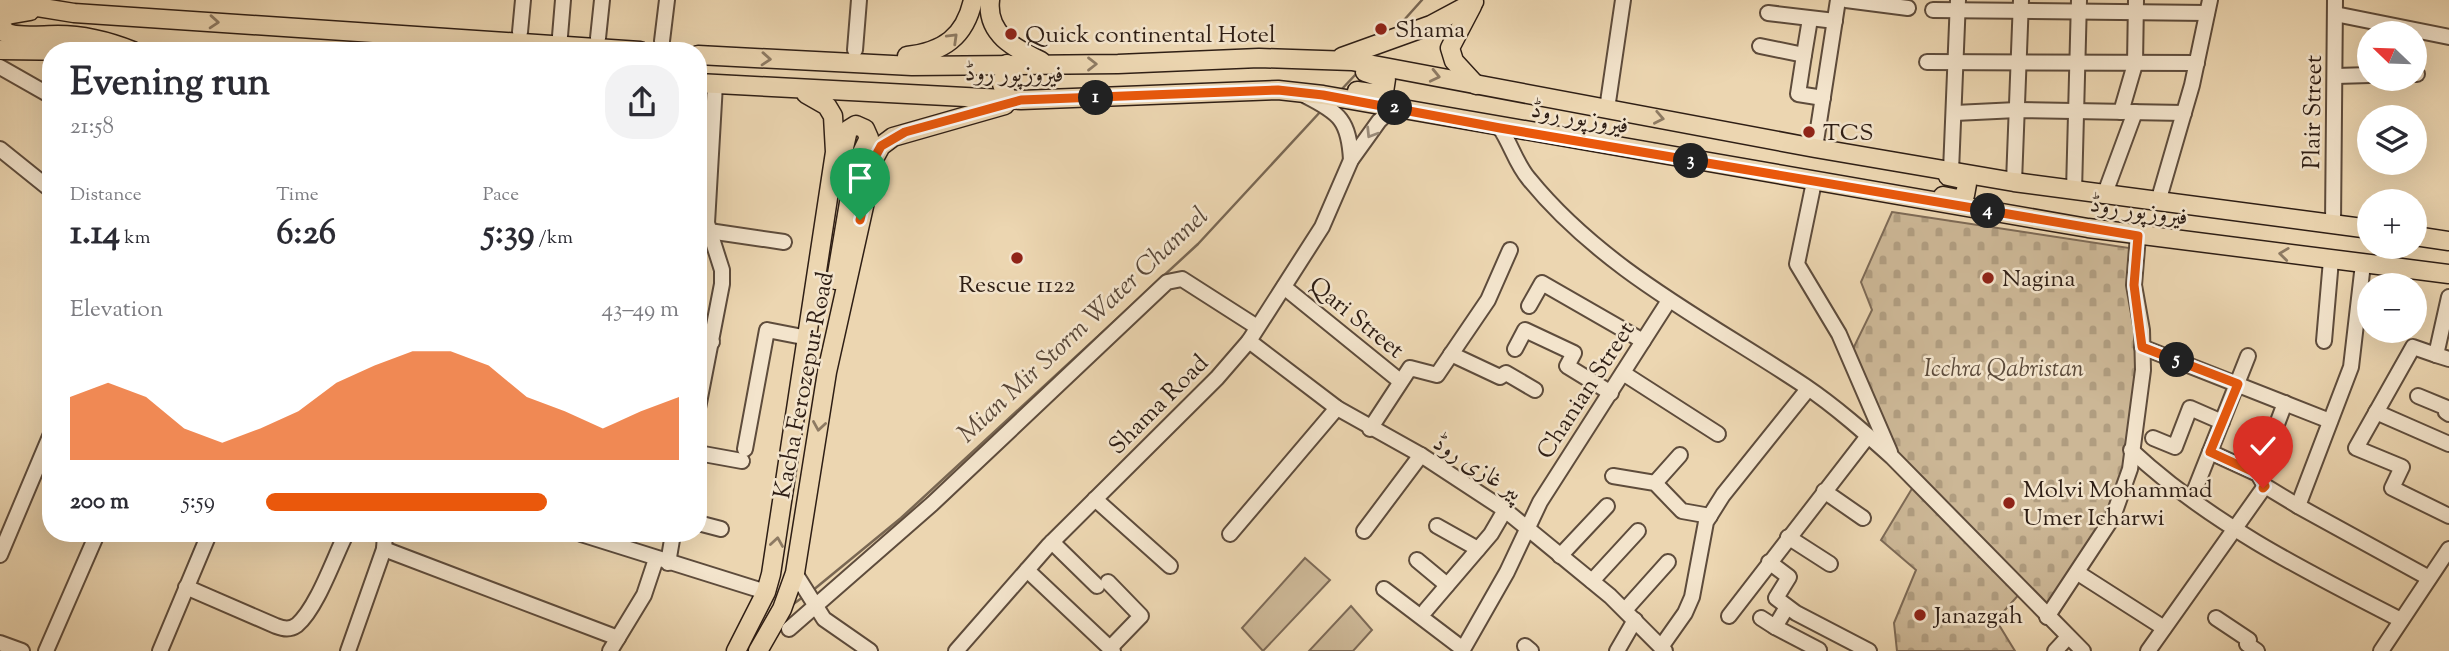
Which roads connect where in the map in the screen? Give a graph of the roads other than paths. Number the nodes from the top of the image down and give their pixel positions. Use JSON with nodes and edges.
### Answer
{"nodes":[{"id":1,"x":61,"y":0,"type":"edge"},
{"id":2,"x":523,"y":0,"type":"edge"},
{"id":3,"x":563,"y":0,"type":"edge"},
{"id":4,"x":602,"y":0,"type":"edge"},
{"id":5,"x":667,"y":0,"type":"edge"},
{"id":6,"x":859,"y":0,"type":"edge"},
{"id":7,"x":973,"y":0,"type":"edge"},
{"id":8,"x":990,"y":0,"type":"edge"},
{"id":9,"x":1623,"y":0,"type":"edge"},
{"id":10,"x":1838,"y":0,"type":"edge"},
{"id":11,"x":1846,"y":0,"type":"edge"},
{"id":12,"x":0,"y":1,"type":"edge"},
{"id":13,"x":1475,"y":1,"type":"edge"},
{"id":14,"x":1958,"y":5,"type":"edge"},
{"id":15,"x":2021,"y":5,"type":"edge"},
{"id":16,"x":2079,"y":6,"type":"edge"},
{"id":17,"x":2110,"y":6,"type":"edge"},
{"id":18,"x":2136,"y":6,"type":"edge"},
{"id":19,"x":2209,"y":6,"type":"edge"},
{"id":20,"x":2335,"y":7,"type":"edge"},
{"id":21,"x":1908,"y":8,"type":"dead end"},
{"id":22,"x":39,"y":9,"type":"junction"},
{"id":23,"x":1933,"y":10,"type":"dead end"},
{"id":24,"x":75,"y":13,"type":"junction"},
{"id":25,"x":1768,"y":13,"type":"dead end"},
{"id":26,"x":1810,"y":19,"type":"junction"},
{"id":27,"x":1835,"y":21,"type":"junction"},
{"id":28,"x":520,"y":32,"type":"dead end"},
{"id":29,"x":560,"y":36,"type":"dead end"},
{"id":30,"x":2449,"y":37,"type":"edge"},
{"id":31,"x":598,"y":38,"type":"dead end"},
{"id":32,"x":662,"y":41,"type":"dead end"},
{"id":33,"x":109,"y":42,"type":"edge"},
{"id":34,"x":506,"y":42,"type":"edge"},
{"id":35,"x":1760,"y":46,"type":"dead end"},
{"id":36,"x":0,"y":50,"type":"edge"},
{"id":37,"x":855,"y":50,"type":"dead end"},
{"id":38,"x":42,"y":51,"type":"edge"},
{"id":39,"x":1804,"y":55,"type":"junction"},
{"id":40,"x":707,"y":56,"type":"edge"},
{"id":41,"x":1314,"y":59,"type":"junction"},
{"id":42,"x":1353,"y":59,"type":"junction"},
{"id":43,"x":1927,"y":62,"type":"dead end"},
{"id":44,"x":1956,"y":62,"type":"junction"},
{"id":45,"x":2019,"y":63,"type":"junction"},
{"id":46,"x":2197,"y":63,"type":"junction"},
{"id":47,"x":841,"y":64,"type":"junction"},
{"id":48,"x":1007,"y":64,"type":"junction"},
{"id":49,"x":1047,"y":64,"type":"junction"},
{"id":50,"x":2079,"y":64,"type":"junction"},
{"id":51,"x":2135,"y":64,"type":"junction"},
{"id":52,"x":912,"y":66,"type":"junction"},
{"id":53,"x":0,"y":67,"type":"edge"},
{"id":54,"x":2357,"y":75,"type":"edge"},
{"id":55,"x":2336,"y":76,"type":"junction"},
{"id":56,"x":707,"y":83,"type":"edge"},
{"id":57,"x":1476,"y":85,"type":"junction"},
{"id":58,"x":796,"y":90,"type":"junction"},
{"id":59,"x":1278,"y":90,"type":"junction"},
{"id":60,"x":42,"y":91,"type":"edge"},
{"id":61,"x":888,"y":94,"type":"junction"},
{"id":62,"x":1823,"y":98,"type":"junction"},
{"id":63,"x":1015,"y":100,"type":"junction"},
{"id":64,"x":1329,"y":101,"type":"junction"},
{"id":65,"x":1394,"y":107,"type":"junction"},
{"id":66,"x":1607,"y":108,"type":"junction"},
{"id":67,"x":2017,"y":110,"type":"junction"},
{"id":68,"x":2078,"y":111,"type":"junction"},
{"id":69,"x":2128,"y":112,"type":"junction"},
{"id":70,"x":1955,"y":113,"type":"junction"},
{"id":71,"x":2184,"y":113,"type":"junction"},
{"id":72,"x":1500,"y":128,"type":"junction"},
{"id":73,"x":1815,"y":148,"type":"junction"},
{"id":74,"x":0,"y":149,"type":"edge"},
{"id":75,"x":1351,"y":160,"type":"junction"},
{"id":76,"x":1951,"y":171,"type":"junction"},
{"id":77,"x":1814,"y":182,"type":"junction"},
{"id":78,"x":2014,"y":182,"type":"junction"},
{"id":79,"x":42,"y":183,"type":"edge"},
{"id":80,"x":2074,"y":191,"type":"junction"},
{"id":81,"x":2104,"y":196,"type":"junction"},
{"id":82,"x":2158,"y":202,"type":"junction"},
{"id":83,"x":707,"y":223,"type":"edge"},
{"id":84,"x":2333,"y":224,"type":"junction"},
{"id":85,"x":826,"y":227,"type":"junction"},
{"id":86,"x":2357,"y":227,"type":"edge"},
{"id":87,"x":2088,"y":228,"type":"junction"},
{"id":88,"x":709,"y":231,"type":"junction"},
{"id":89,"x":2138,"y":236,"type":"junction"},
{"id":90,"x":2427,"y":238,"type":"edge"},
{"id":91,"x":2449,"y":241,"type":"edge"},
{"id":92,"x":784,"y":242,"type":"dead end"},
{"id":93,"x":1510,"y":250,"type":"dead end"},
{"id":94,"x":2331,"y":260,"type":"junction"},
{"id":95,"x":2363,"y":264,"type":"junction"},
{"id":96,"x":2449,"y":274,"type":"edge"},
{"id":97,"x":1284,"y":288,"type":"junction"},
{"id":98,"x":2449,"y":297,"type":"edge"},
{"id":99,"x":1668,"y":302,"type":"junction"},
{"id":100,"x":1529,"y":306,"type":"dead end"},
{"id":101,"x":1257,"y":327,"type":"junction"},
{"id":102,"x":707,"y":333,"type":"edge"},
{"id":103,"x":808,"y":338,"type":"junction"},
{"id":104,"x":1249,"y":341,"type":"junction"},
{"id":105,"x":1643,"y":341,"type":"junction"},
{"id":106,"x":2324,"y":341,"type":"dead end"},
{"id":107,"x":2142,"y":347,"type":"junction"},
{"id":108,"x":1515,"y":349,"type":"dead end"},
{"id":109,"x":1451,"y":355,"type":"junction"},
{"id":110,"x":2248,"y":356,"type":"dead end"},
{"id":111,"x":2442,"y":357,"type":"edge"},
{"id":112,"x":827,"y":372,"type":"junction"},
{"id":113,"x":1623,"y":373,"type":"junction"},
{"id":114,"x":1400,"y":382,"type":"junction"},
{"id":115,"x":2238,"y":384,"type":"junction"},
{"id":116,"x":1808,"y":389,"type":"junction"},
{"id":117,"x":1535,"y":390,"type":"dead end"},
{"id":118,"x":1611,"y":393,"type":"junction"},
{"id":119,"x":2418,"y":396,"type":"dead end"},
{"id":120,"x":2285,"y":403,"type":"junction"},
{"id":121,"x":1338,"y":408,"type":"junction"},
{"id":122,"x":2376,"y":412,"type":"junction"},
{"id":123,"x":2449,"y":414,"type":"edge"},
{"id":124,"x":2330,"y":421,"type":"junction"},
{"id":125,"x":2222,"y":422,"type":"junction"},
{"id":126,"x":1370,"y":429,"type":"junction"},
{"id":127,"x":1718,"y":434,"type":"dead end"},
{"id":128,"x":1868,"y":436,"type":"junction"},
{"id":129,"x":2153,"y":438,"type":"dead end"},
{"id":130,"x":2449,"y":444,"type":"edge"},
{"id":131,"x":2130,"y":450,"type":"junction"},
{"id":132,"x":2210,"y":452,"type":"junction"},
{"id":133,"x":707,"y":453,"type":"edge"},
{"id":134,"x":42,"y":455,"type":"edge"},
{"id":135,"x":1421,"y":455,"type":"junction"},
{"id":136,"x":1680,"y":455,"type":"dead end"},
{"id":137,"x":1892,"y":457,"type":"junction"},
{"id":138,"x":1613,"y":477,"type":"dead end"},
{"id":139,"x":2262,"y":480,"type":"junction"},
{"id":140,"x":1655,"y":483,"type":"junction"},
{"id":141,"x":1824,"y":491,"type":"junction"},
{"id":142,"x":2192,"y":498,"type":"junction"},
{"id":143,"x":1095,"y":499,"type":"junction"},
{"id":144,"x":1607,"y":506,"type":"dead end"},
{"id":145,"x":2298,"y":506,"type":"junction"},
{"id":146,"x":1505,"y":510,"type":"junction"},
{"id":147,"x":1710,"y":516,"type":"junction"},
{"id":148,"x":2449,"y":516,"type":"edge"},
{"id":149,"x":1863,"y":518,"type":"dead end"},
{"id":150,"x":707,"y":525,"type":"edge"},
{"id":151,"x":1437,"y":526,"type":"dead end"},
{"id":152,"x":1527,"y":527,"type":"junction"},
{"id":153,"x":721,"y":529,"type":"dead end"},
{"id":154,"x":2235,"y":529,"type":"junction"},
{"id":155,"x":1364,"y":531,"type":"dead end"},
{"id":156,"x":1638,"y":531,"type":"dead end"},
{"id":157,"x":1230,"y":534,"type":"dead end"},
{"id":158,"x":1788,"y":537,"type":"junction"},
{"id":159,"x":94,"y":542,"type":"edge"},
{"id":160,"x":206,"y":542,"type":"edge"},
{"id":161,"x":342,"y":542,"type":"edge"},
{"id":162,"x":385,"y":542,"type":"edge"},
{"id":163,"x":387,"y":542,"type":"edge"},
{"id":164,"x":608,"y":542,"type":"edge"},
{"id":165,"x":670,"y":542,"type":"edge"},
{"id":166,"x":1052,"y":542,"type":"junction"},
{"id":167,"x":1478,"y":549,"type":"junction"},
{"id":168,"x":2449,"y":549,"type":"edge"},
{"id":169,"x":0,"y":555,"type":"edge"},
{"id":170,"x":1560,"y":556,"type":"junction"},
{"id":171,"x":1418,"y":560,"type":"dead end"},
{"id":172,"x":662,"y":561,"type":"junction"},
{"id":173,"x":1668,"y":562,"type":"dead end"},
{"id":174,"x":1769,"y":562,"type":"junction"},
{"id":175,"x":1830,"y":565,"type":"dead end"},
{"id":176,"x":1170,"y":566,"type":"dead end"},
{"id":177,"x":1027,"y":570,"type":"junction"},
{"id":178,"x":795,"y":573,"type":"junction"},
{"id":179,"x":2078,"y":573,"type":"junction"},
{"id":180,"x":2429,"y":578,"type":"junction"},
{"id":181,"x":1592,"y":581,"type":"junction"},
{"id":182,"x":1447,"y":585,"type":"junction"},
{"id":183,"x":186,"y":587,"type":"junction"},
{"id":184,"x":1384,"y":589,"type":"dead end"},
{"id":185,"x":766,"y":592,"type":"junction"},
{"id":186,"x":1787,"y":607,"type":"junction"},
{"id":187,"x":815,"y":608,"type":"junction"},
{"id":188,"x":1426,"y":610,"type":"dead end"},
{"id":189,"x":2405,"y":614,"type":"junction"},
{"id":190,"x":1630,"y":615,"type":"junction"},
{"id":191,"x":1729,"y":616,"type":"dead end"},
{"id":192,"x":2047,"y":617,"type":"junction"},
{"id":193,"x":1761,"y":618,"type":"dead end"},
{"id":194,"x":2216,"y":618,"type":"dead end"},
{"id":195,"x":1816,"y":624,"type":"junction"},
{"id":196,"x":832,"y":626,"type":"junction"},
{"id":197,"x":1774,"y":627,"type":"junction"},
{"id":198,"x":2164,"y":628,"type":"junction"},
{"id":199,"x":789,"y":629,"type":"junction"},
{"id":200,"x":2068,"y":637,"type":"junction"},
{"id":201,"x":0,"y":642,"type":"edge"},
{"id":202,"x":1803,"y":643,"type":"junction"},
{"id":203,"x":614,"y":644,"type":"edge"},
{"id":204,"x":1663,"y":649,"type":"edge"},
{"id":205,"x":1111,"y":650,"type":"edge"},
{"id":206,"x":1463,"y":650,"type":"edge"},
{"id":207,"x":1819,"y":650,"type":"edge"},
{"id":208,"x":22,"y":651,"type":"edge"},
{"id":209,"x":46,"y":651,"type":"edge"},
{"id":210,"x":160,"y":651,"type":"edge"},
{"id":211,"x":348,"y":651,"type":"edge"},
{"id":212,"x":736,"y":651,"type":"edge"},
{"id":213,"x":758,"y":651,"type":"edge"},
{"id":214,"x":870,"y":651,"type":"edge"},
{"id":215,"x":956,"y":651,"type":"edge"},
{"id":216,"x":1617,"y":651,"type":"edge"},
{"id":217,"x":1869,"y":651,"type":"edge"},
{"id":218,"x":2055,"y":651,"type":"edge"},
{"id":219,"x":2082,"y":651,"type":"edge"},
{"id":220,"x":2148,"y":651,"type":"edge"},
{"id":221,"x":2258,"y":651,"type":"edge"},
{"id":222,"x":2381,"y":651,"type":"edge"}],
"edges":[{"from":1,"to":24,"type":"main road"},
{"from":2,"to":28,"type":"street"},
{"from":3,"to":29,"type":"street"},
{"from":4,"to":31,"type":"street"},
{"from":5,"to":32,"type":"street"},
{"from":6,"to":37,"type":"street"},
{"from":47,"to":7,"type":"main road","one_way":true},
{"from":8,"to":49,"type":"main road"},
{"from":9,"to":66,"type":"street"},
{"from":10,"to":27,"type":"street"},
{"from":11,"to":21,"type":"street"},
{"from":12,"to":22,"type":"main road"},
{"from":13,"to":42,"type":"main road"},
{"from":13,"to":57,"type":"main road"},
{"from":14,"to":15,"type":"street"},
{"from":14,"to":23,"type":"street"},
{"from":14,"to":44,"type":"street"},
{"from":15,"to":16,"type":"street"},
{"from":15,"to":45,"type":"street"},
{"from":16,"to":17,"type":"street"},
{"from":16,"to":50,"type":"street"},
{"from":17,"to":18,"type":"street"},
{"from":18,"to":19,"type":"street"},
{"from":18,"to":51,"type":"street"},
{"from":19,"to":46,"type":"street"},
{"from":20,"to":30,"type":"street"},
{"from":20,"to":55,"type":"street","name":"Plair Street"},
{"from":22,"to":24,"type":"main road"},
{"from":22,"to":33,"type":"main road"},
{"from":24,"to":34,"type":"main road","one_way":true},
{"from":25,"to":26,"type":"street"},
{"from":26,"to":27,"type":"street"},
{"from":26,"to":39,"type":"street"},
{"from":27,"to":62,"type":"street"},
{"from":35,"to":39,"type":"street"},
{"from":36,"to":38,"type":"main road"},
{"from":39,"to":62,"type":"street"},
{"from":40,"to":47,"type":"main road","name":"فیروزپور روڈ","one_way":true},
{"from":41,"to":42,"type":"main road","name":"فیروزپور روڈ"},
{"from":49,"to":41,"type":"main road","name":"فیروزپور روڈ","one_way":true},
{"from":41,"to":59,"type":"main road"},
{"from":42,"to":57,"type":"main road","name":"فیروزپور روڈ","one_way":true},
{"from":43,"to":44,"type":"street"},
{"from":44,"to":45,"type":"street"},
{"from":44,"to":70,"type":"street"},
{"from":45,"to":50,"type":"street"},
{"from":45,"to":67,"type":"street"},
{"from":46,"to":51,"type":"street"},
{"from":46,"to":71,"type":"street"},
{"from":47,"to":52,"type":"main road","name":"فیروزپور روڈ"},
{"from":48,"to":49,"type":"main road","name":"فیروزپور روڈ"},
{"from":48,"to":52,"type":"main road","name":"فیروزپور روڈ"},
{"from":48,"to":63,"type":"main road"},
{"from":50,"to":51,"type":"street"},
{"from":50,"to":68,"type":"street"},
{"from":51,"to":69,"type":"street"},
{"from":52,"to":61,"type":"main road"},
{"from":53,"to":60,"type":"street"},
{"from":54,"to":55,"type":"street"},
{"from":55,"to":84,"type":"street","name":"Plair Street"},
{"from":56,"to":58,"type":"main road","name":"فیروزپور روڈ"},
{"from":57,"to":66,"type":"main road","name":"فیروزپور روڈ"},
{"from":58,"to":61,"type":"main road","name":"فیروزپور روڈ"},
{"from":58,"to":85,"type":"main road"},
{"from":59,"to":63,"type":"main road","name":"فیروزپور روڈ"},
{"from":59,"to":64,"type":"main road","name":"فیروزپور روڈ"},
{"from":61,"to":63,"type":"main road","name":"فیروزپور روڈ"},
{"from":62,"to":73,"type":"street"},
{"from":63,"to":112,"type":"main road","name":"Kacha Ferozepur Road"},
{"from":64,"to":65,"type":"main road","name":"فیروزپور روڈ"},
{"from":64,"to":75,"type":"street"},
{"from":65,"to":72,"type":"main road","name":"فیروزپور روڈ"},
{"from":65,"to":75,"type":"street","name":"Shama Road","one_way":true},
{"from":66,"to":73,"type":"main road","name":"فیروزپور روڈ","one_way":true},
{"from":67,"to":68,"type":"street"},
{"from":67,"to":70,"type":"street"},
{"from":67,"to":78,"type":"street"},
{"from":68,"to":69,"type":"street"},
{"from":68,"to":80,"type":"street"},
{"from":69,"to":71,"type":"street"},
{"from":69,"to":81,"type":"street"},
{"from":70,"to":76,"type":"street"},
{"from":71,"to":82,"type":"street"},
{"from":72,"to":77,"type":"main road","name":"فیروزپور روڈ"},
{"from":72,"to":99,"type":"street"},
{"from":73,"to":76,"type":"main road","name":"فیروزپور روڈ"},
{"from":73,"to":77,"type":"main road"},
{"from":74,"to":79,"type":"street"},
{"from":75,"to":97,"type":"street","name":"Shama Road"},
{"from":76,"to":78,"type":"main road","name":"فیروزپور روڈ"},
{"from":77,"to":87,"type":"main road","name":"فیروزپور روڈ"},
{"from":77,"to":137,"type":"street"},
{"from":78,"to":80,"type":"main road","name":"فیروزپور روڈ"},
{"from":80,"to":81,"type":"main road","name":"فیروزپور روڈ"},
{"from":81,"to":82,"type":"main road","name":"فیروزپور روڈ"},
{"from":81,"to":87,"type":"main road"},
{"from":82,"to":84,"type":"main road","name":"فیروزپور روڈ"},
{"from":83,"to":88,"type":"street"},
{"from":84,"to":86,"type":"main road","name":"فیروزپور روڈ"},
{"from":85,"to":103,"type":"main road"},
{"from":85,"to":112,"type":"main road"},
{"from":87,"to":89,"type":"main road","name":"فیروزپور روڈ"},
{"from":88,"to":92,"type":"street"},
{"from":88,"to":102,"type":"street"},
{"from":94,"to":89,"type":"main road","name":"فیروزپور روڈ","one_way":true},
{"from":89,"to":107,"type":"street"},
{"from":90,"to":91,"type":"main road"},
{"from":93,"to":109,"type":"street"},
{"from":94,"to":95,"type":"main road","name":"فیروزپور روڈ"},
{"from":94,"to":106,"type":"street"},
{"from":95,"to":96,"type":"main road","name":"فیروزپور روڈ"},
{"from":95,"to":124,"type":"street"},
{"from":97,"to":101,"type":"street","name":"Shama Road"},
{"from":97,"to":114,"type":"street","name":"Qari Street"},
{"from":98,"to":111,"type":"street"},
{"from":99,"to":105,"type":"street","name":"Chanian Street"},
{"from":99,"to":116,"type":"street"},
{"from":100,"to":105,"type":"street"},
{"from":101,"to":104,"type":"street","name":"Shama Road"},
{"from":101,"to":187,"type":"street"},
{"from":103,"to":133,"type":"street"},
{"from":185,"to":103,"type":"main road","one_way":true},
{"from":104,"to":121,"type":"street","name":"پیر غازی روڈ"},
{"from":104,"to":143,"type":"street","name":"Shama Road"},
{"from":105,"to":113,"type":"street","name":"Chanian Street"},
{"from":107,"to":115,"type":"street"},
{"from":107,"to":131,"type":"street"},
{"from":108,"to":118,"type":"street"},
{"from":109,"to":114,"type":"street"},
{"from":109,"to":117,"type":"street"},
{"from":110,"to":115,"type":"street"},
{"from":111,"to":122,"type":"street"},
{"from":112,"to":178,"type":"main road","name":"Kacha Ferozepur Road","one_way":true},
{"from":113,"to":118,"type":"street","name":"Chanian Street"},
{"from":113,"to":127,"type":"street"},
{"from":114,"to":126,"type":"street"},
{"from":115,"to":120,"type":"street"},
{"from":115,"to":125,"type":"street"},
{"from":116,"to":128,"type":"street"},
{"from":116,"to":147,"type":"street"},
{"from":118,"to":152,"type":"street","name":"Chanian Street"},
{"from":119,"to":123,"type":"street"},
{"from":120,"to":124,"type":"street"},
{"from":120,"to":139,"type":"street"},
{"from":121,"to":126,"type":"street","name":"پیر غازی روڈ"},
{"from":121,"to":157,"type":"street"},
{"from":122,"to":130,"type":"street"},
{"from":122,"to":148,"type":"street"},
{"from":124,"to":145,"type":"street"},
{"from":125,"to":129,"type":"street"},
{"from":125,"to":132,"type":"street"},
{"from":126,"to":135,"type":"street","name":"پیر غازی روڈ"},
{"from":128,"to":137,"type":"street"},
{"from":128,"to":141,"type":"street"},
{"from":131,"to":142,"type":"street"},
{"from":131,"to":179,"type":"street"},
{"from":132,"to":139,"type":"street"},
{"from":132,"to":142,"type":"street"},
{"from":134,"to":169,"type":"street"},
{"from":135,"to":146,"type":"street","name":"پیر غازی روڈ"},
{"from":135,"to":155,"type":"street"},
{"from":136,"to":140,"type":"street"},
{"from":137,"to":192,"type":"street"},
{"from":138,"to":140,"type":"street"},
{"from":139,"to":145,"type":"street"},
{"from":139,"to":154,"type":"street"},
{"from":140,"to":147,"type":"street"},
{"from":141,"to":149,"type":"street"},
{"from":141,"to":158,"type":"street"},
{"from":142,"to":154,"type":"street"},
{"from":143,"to":166,"type":"street","name":"Shama Road"},
{"from":143,"to":176,"type":"street"},
{"from":144,"to":170,"type":"street"},
{"from":145,"to":180,"type":"street"},
{"from":146,"to":152,"type":"street","name":"پیر غازی روڈ"},
{"from":146,"to":167,"type":"street"},
{"from":147,"to":204,"type":"street"},
{"from":150,"to":153,"type":"street"},
{"from":151,"to":167,"type":"street"},
{"from":152,"to":170,"type":"street","name":"پیر غازی روڈ"},
{"from":152,"to":206,"type":"street","name":"Chanian Street"},
{"from":154,"to":189,"type":"street"},
{"from":154,"to":198,"type":"street"},
{"from":156,"to":181,"type":"street"},
{"from":158,"to":174,"type":"street"},
{"from":158,"to":175,"type":"street"},
{"from":159,"to":209,"type":"street"},
{"from":160,"to":183,"type":"street"},
{"from":161,"to":183,"type":"street"},
{"from":162,"to":211,"type":"street"},
{"from":163,"to":203,"type":"street"},
{"from":164,"to":172,"type":"street"},
{"from":165,"to":172,"type":"street"},
{"from":166,"to":177,"type":"street","name":"Shama Road"},
{"from":166,"to":205,"type":"street"},
{"from":167,"to":182,"type":"street"},
{"from":168,"to":180,"type":"street"},
{"from":170,"to":181,"type":"street","name":"پیر غازی روڈ"},
{"from":171,"to":182,"type":"street"},
{"from":172,"to":185,"type":"street"},
{"from":172,"to":203,"type":"street"},
{"from":173,"to":190,"type":"street"},
{"from":174,"to":186,"type":"street"},
{"from":174,"to":191,"type":"street"},
{"from":177,"to":205,"type":"street"},
{"from":177,"to":215,"type":"street","name":"Shama Road"},
{"from":178,"to":187,"type":"street"},
{"from":178,"to":213,"type":"main road","name":"Kacha Ferozepur Road"},
{"from":179,"to":192,"type":"street"},
{"from":179,"to":198,"type":"street"},
{"from":180,"to":189,"type":"street"},
{"from":181,"to":190,"type":"street","name":"پیر غازی روڈ"},
{"from":182,"to":188,"type":"street"},
{"from":183,"to":210,"type":"street"},
{"from":184,"to":206,"type":"street"},
{"from":185,"to":212,"type":"main road"},
{"from":186,"to":195,"type":"street"},
{"from":186,"to":197,"type":"street"},
{"from":187,"to":196,"type":"street"},
{"from":187,"to":199,"type":"street"},
{"from":189,"to":222,"type":"street"},
{"from":190,"to":204,"type":"street","name":"پیر غازی روڈ"},
{"from":190,"to":216,"type":"street"},
{"from":192,"to":200,"type":"street"},
{"from":193,"to":197,"type":"street"},
{"from":194,"to":221,"type":"street"},
{"from":195,"to":202,"type":"street"},
{"from":195,"to":217,"type":"street"},
{"from":196,"to":199,"type":"street"},
{"from":196,"to":214,"type":"street"},
{"from":197,"to":202,"type":"street"},
{"from":198,"to":220,"type":"street"},
{"from":199,"to":213,"type":"street"},
{"from":200,"to":218,"type":"street"},
{"from":200,"to":219,"type":"street"},
{"from":201,"to":208,"type":"street"},
{"from":202,"to":207,"type":"street"}]}
